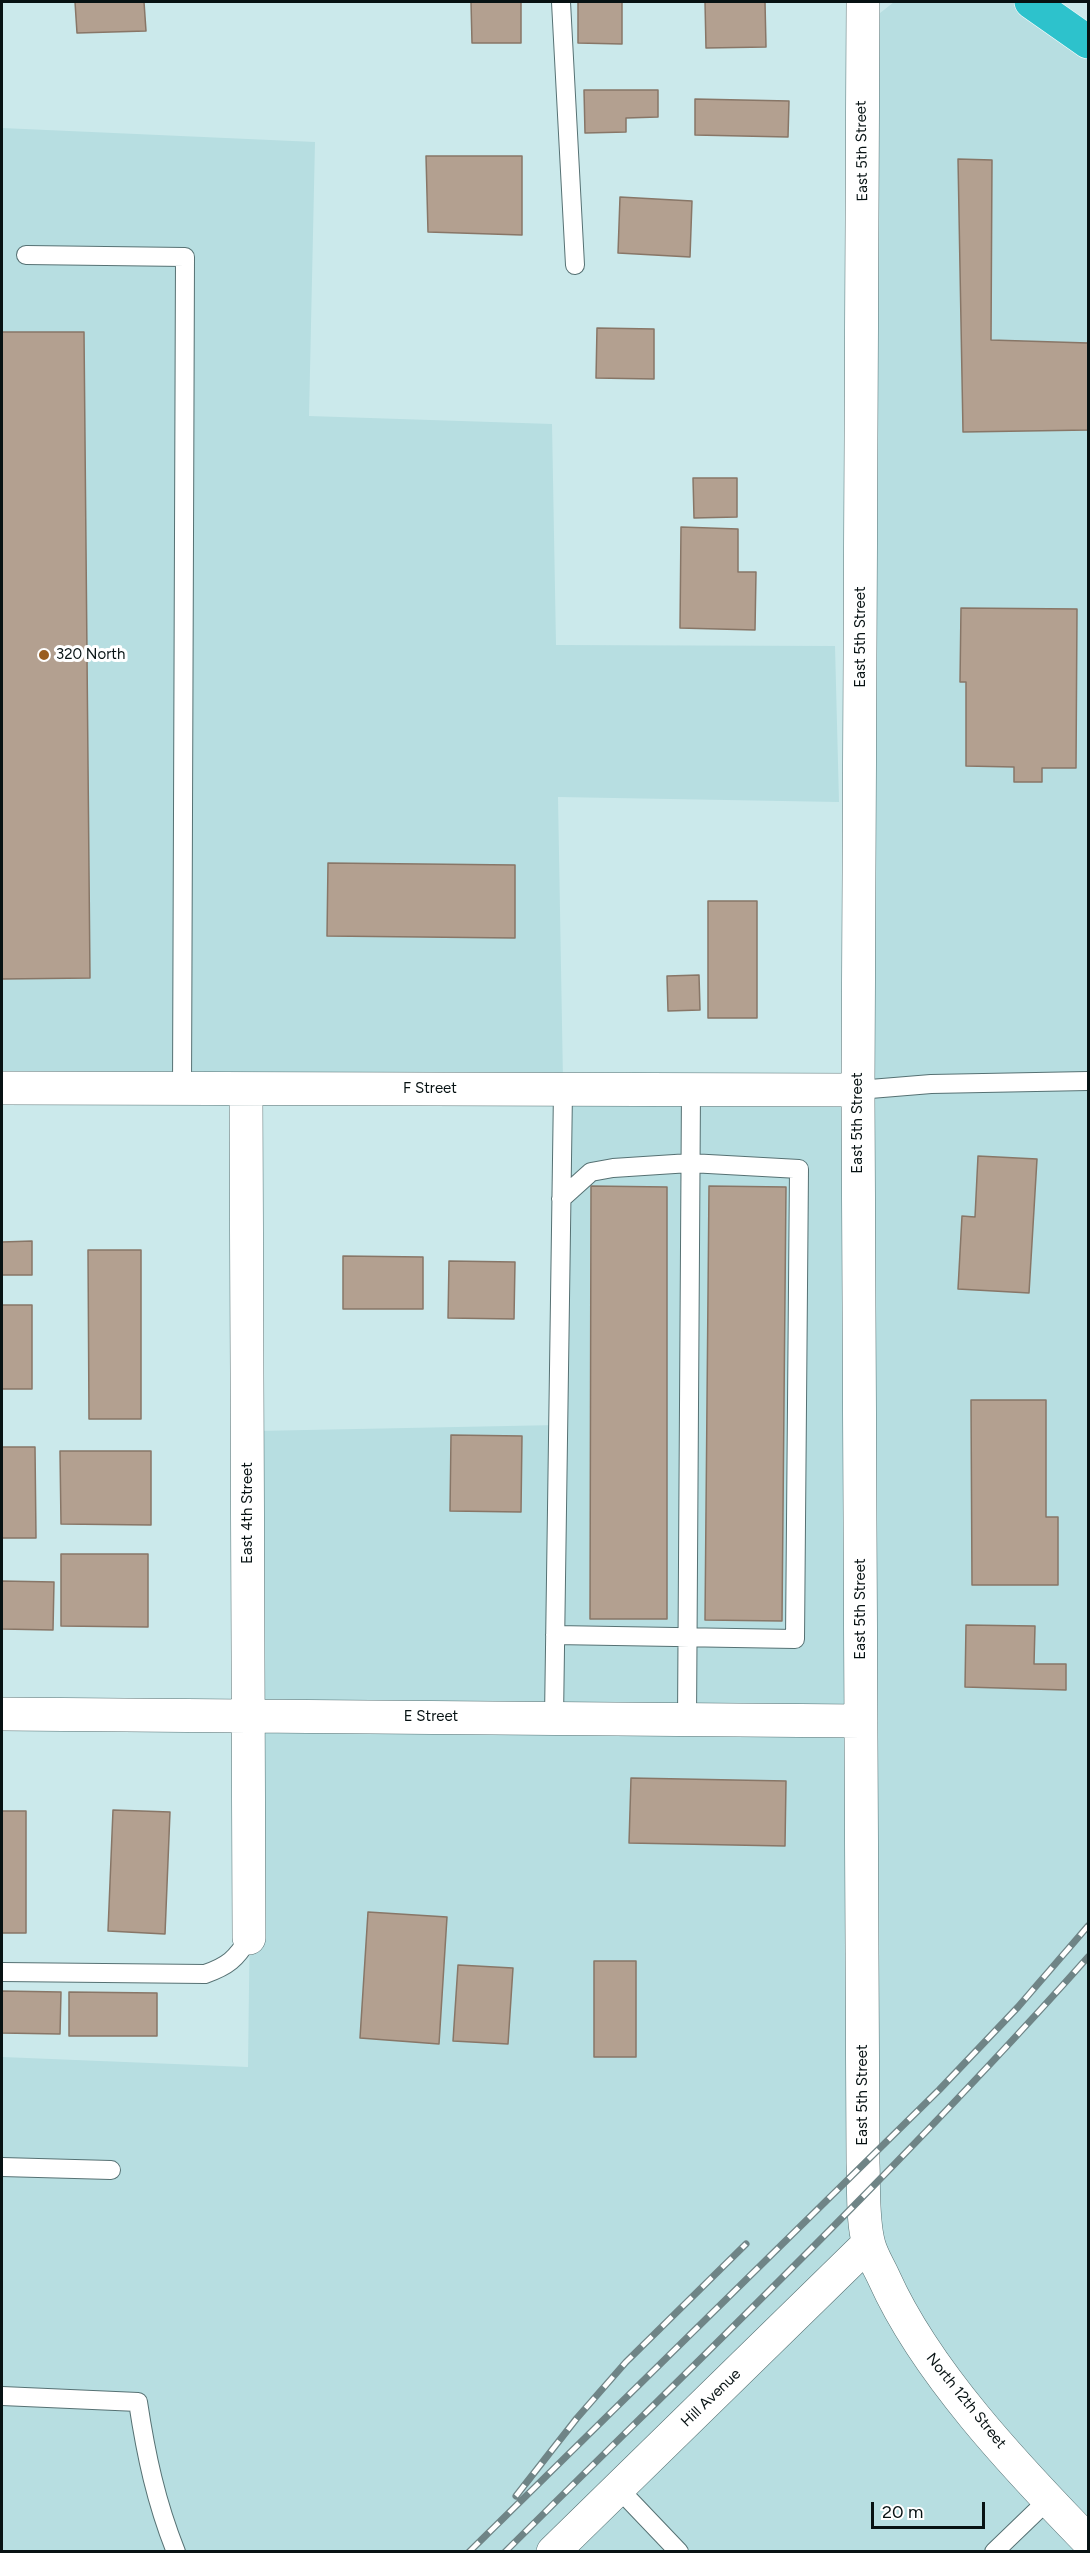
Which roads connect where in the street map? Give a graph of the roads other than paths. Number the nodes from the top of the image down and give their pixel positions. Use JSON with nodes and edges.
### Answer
{"nodes":[{"id":1,"x":561,"y":2,"type":"edge"},
{"id":2,"x":862,"y":2,"type":"edge"},
{"id":3,"x":1031,"y":2,"type":"edge"},
{"id":4,"x":1089,"y":42,"type":"edge"},
{"id":5,"x":26,"y":255,"type":"dead end"},
{"id":6,"x":575,"y":265,"type":"dead end"},
{"id":7,"x":1089,"y":1081,"type":"edge"},
{"id":8,"x":2,"y":1088,"type":"edge"},
{"id":9,"x":182,"y":1088,"type":"junction"},
{"id":10,"x":246,"y":1089,"type":"junction"},
{"id":11,"x":562,"y":1090,"type":"junction"},
{"id":12,"x":691,"y":1090,"type":"junction"},
{"id":13,"x":858,"y":1090,"type":"junction"},
{"id":14,"x":690,"y":1163,"type":"junction"},
{"id":15,"x":561,"y":1199,"type":"junction"},
{"id":16,"x":555,"y":1635,"type":"junction"},
{"id":17,"x":687,"y":1637,"type":"junction"},
{"id":18,"x":2,"y":1714,"type":"edge"},
{"id":19,"x":248,"y":1716,"type":"junction"},
{"id":20,"x":554,"y":1718,"type":"junction"},
{"id":21,"x":687,"y":1720,"type":"junction"},
{"id":22,"x":861,"y":1721,"type":"junction"},
{"id":23,"x":249,"y":1938,"type":"joint"},
{"id":24,"x":2,"y":1972,"type":"edge"},
{"id":25,"x":2,"y":2167,"type":"edge"},
{"id":26,"x":111,"y":2170,"type":"dead end"},
{"id":27,"x":868,"y":2244,"type":"junction"},
{"id":28,"x":2,"y":2396,"type":"edge"},
{"id":29,"x":618,"y":2488,"type":"junction"},
{"id":30,"x":1049,"y":2499,"type":"junction"},
{"id":31,"x":1089,"y":2541,"type":"edge"},
{"id":32,"x":176,"y":2552,"type":"edge"},
{"id":33,"x":553,"y":2552,"type":"edge"},
{"id":34,"x":679,"y":2552,"type":"edge"},
{"id":35,"x":994,"y":2552,"type":"edge"}],
"edges":[{"from":1,"to":6,"type":"lane"},
{"from":2,"to":13,"type":"street","name":"East 5th Street"},
{"from":3,"to":4,"type":"highway"},
{"from":5,"to":9,"type":"lane"},
{"from":7,"to":13,"type":"lane"},
{"from":8,"to":9,"type":"street","name":"F Street"},
{"from":9,"to":10,"type":"street","name":"F Street"},
{"from":10,"to":11,"type":"street","name":"F Street"},
{"from":10,"to":19,"type":"street","name":"East 4th Street"},
{"from":11,"to":12,"type":"street","name":"F Street"},
{"from":11,"to":15,"type":"lane"},
{"from":12,"to":13,"type":"street","name":"F Street"},
{"from":12,"to":14,"type":"lane"},
{"from":13,"to":22,"type":"street","name":"East 5th Street"},
{"from":14,"to":15,"type":"lane"},
{"from":14,"to":17,"type":"lane"},
{"from":14,"to":17,"type":"lane"},
{"from":15,"to":16,"type":"lane"},
{"from":16,"to":17,"type":"lane"},
{"from":16,"to":20,"type":"lane"},
{"from":17,"to":21,"type":"lane"},
{"from":18,"to":19,"type":"street","name":"E Street"},
{"from":19,"to":20,"type":"street","name":"E Street"},
{"from":19,"to":23,"type":"street","name":"East 4th Street"},
{"from":20,"to":21,"type":"street","name":"E Street"},
{"from":21,"to":22,"type":"street","name":"E Street"},
{"from":22,"to":27,"type":"street","name":"East 5th Street"},
{"from":23,"to":24,"type":"lane"},
{"from":25,"to":26,"type":"lane"},
{"from":27,"to":29,"type":"street","name":"Hill Avenue"},
{"from":27,"to":30,"type":"street","name":"North 12th Street"},
{"from":28,"to":32,"type":"lane"},
{"from":29,"to":33,"type":"street","name":"Hill Avenue"},
{"from":29,"to":34,"type":"lane"},
{"from":30,"to":31,"type":"street","name":"North 12th Street"},
{"from":30,"to":35,"type":"lane"}]}
